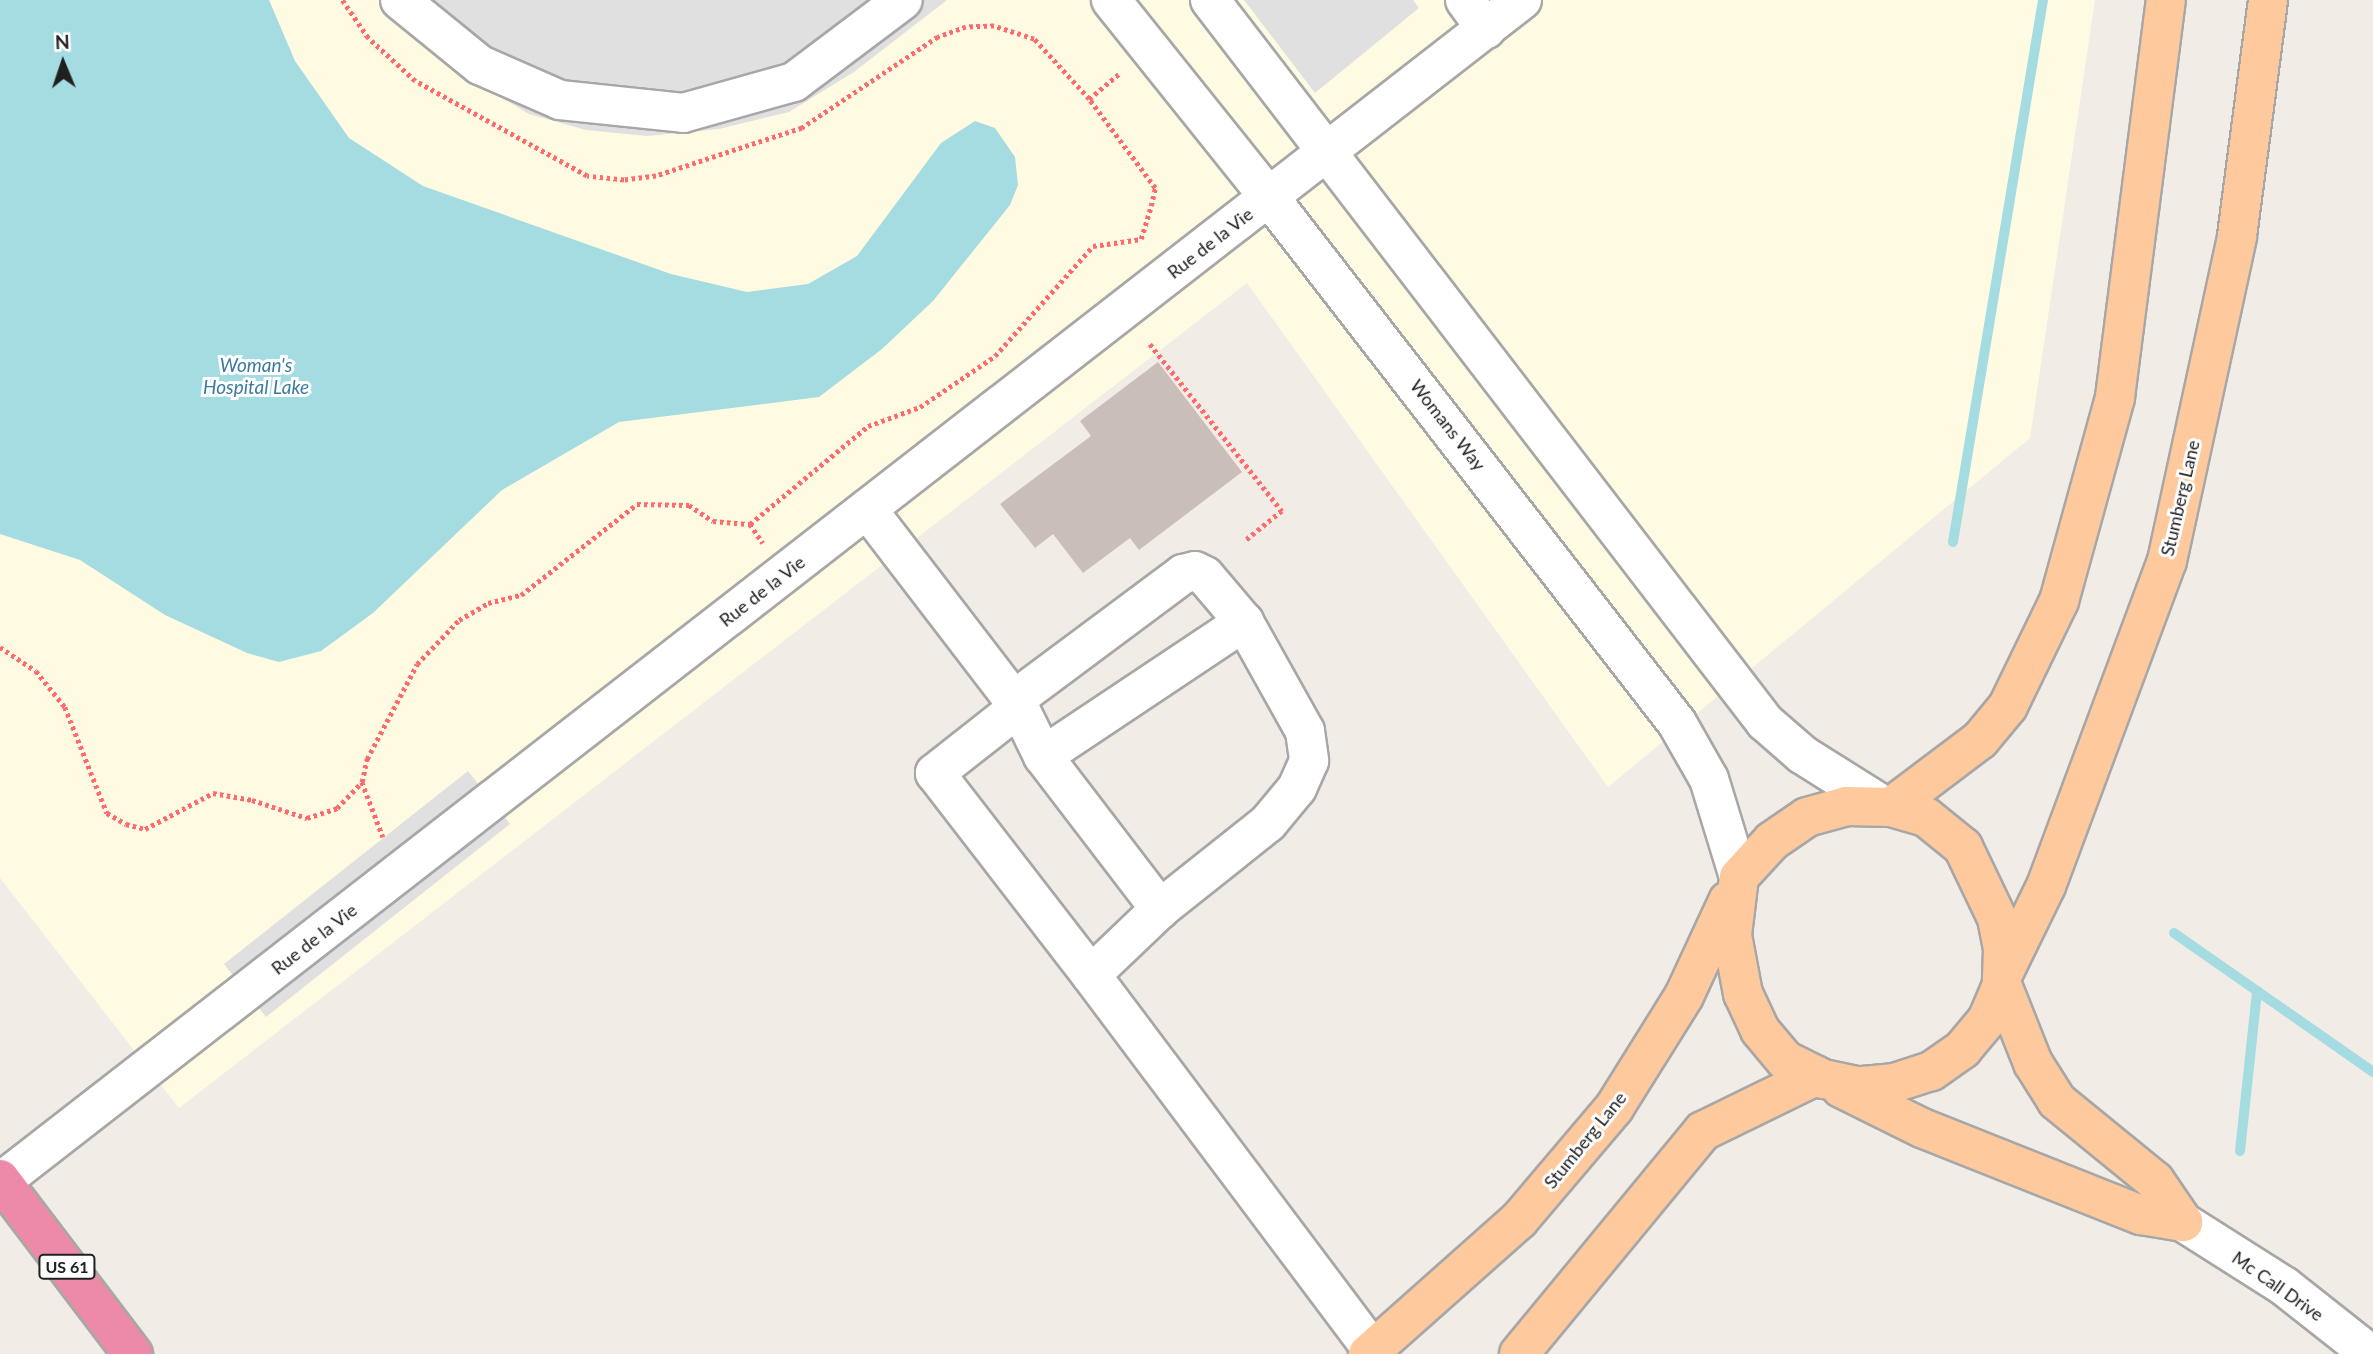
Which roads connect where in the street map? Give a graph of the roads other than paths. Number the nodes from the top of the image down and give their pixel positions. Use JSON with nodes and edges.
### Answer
{"nodes":[{"id":1,"x":400,"y":0,"type":"edge"},
{"id":2,"x":903,"y":0,"type":"edge"},
{"id":3,"x":1111,"y":0,"type":"edge"},
{"id":4,"x":1210,"y":0,"type":"edge"},
{"id":5,"x":1522,"y":0,"type":"edge"},
{"id":6,"x":2166,"y":0,"type":"edge"},
{"id":7,"x":2268,"y":0,"type":"edge"},
{"id":8,"x":1475,"y":14,"type":"edge"},
{"id":9,"x":1326,"y":153,"type":"junction"},
{"id":10,"x":1269,"y":197,"type":"junction"},
{"id":11,"x":867,"y":509,"type":"junction"},
{"id":12,"x":1244,"y":622,"type":"junction"},
{"id":13,"x":1017,"y":704,"type":"junction"},
{"id":14,"x":1043,"y":756,"type":"junction"},
{"id":15,"x":1888,"y":806,"type":"junction"},
{"id":16,"x":1739,"y":877,"type":"junction"},
{"id":17,"x":1160,"y":909,"type":"junction"},
{"id":18,"x":1091,"y":975,"type":"junction"},
{"id":19,"x":2003,"y":978,"type":"junction"},
{"id":20,"x":1819,"y":1078,"type":"junction"},
{"id":21,"x":1,"y":1180,"type":"edge"},
{"id":22,"x":2183,"y":1222,"type":"junction"},
{"id":23,"x":1370,"y":1352,"type":"edge"},
{"id":24,"x":133,"y":1354,"type":"edge"},
{"id":25,"x":1519,"y":1354,"type":"edge"},
{"id":26,"x":2370,"y":1354,"type":"edge"}],
"edges":[{"from":1,"to":2,"type":"street"},
{"from":3,"to":10,"type":"street","name":"Womans Way"},
{"from":4,"to":9,"type":"street"},
{"from":5,"to":8,"type":"street","name":"Rue de la Vie"},
{"from":6,"to":15,"type":"main road"},
{"from":7,"to":19,"type":"main road","name":"Stumberg Lane"},
{"from":8,"to":9,"type":"street","name":"Rue de la Vie"},
{"from":9,"to":10,"type":"street","name":"Rue de la Vie"},
{"from":9,"to":15,"type":"street"},
{"from":10,"to":11,"type":"street","name":"Rue de la Vie"},
{"from":10,"to":16,"type":"street","name":"Womans Way"},
{"from":11,"to":13,"type":"street"},
{"from":11,"to":21,"type":"street","name":"Rue de la Vie"},
{"from":12,"to":13,"type":"street"},
{"from":12,"to":14,"type":"street"},
{"from":12,"to":17,"type":"street"},
{"from":13,"to":14,"type":"street"},
{"from":13,"to":18,"type":"street"},
{"from":14,"to":17,"type":"street"},
{"from":15,"to":16,"type":"main road","name":"Stumberg Lane"},
{"from":15,"to":19,"type":"main road","name":"Stumberg Lane"},
{"from":16,"to":20,"type":"main road"},
{"from":16,"to":23,"type":"main road","name":"Stumberg Lane"},
{"from":17,"to":18,"type":"street"},
{"from":18,"to":23,"type":"street"},
{"from":19,"to":20,"type":"main road","name":"Stumberg Lane"},
{"from":19,"to":22,"type":"main road","name":"Stumberg Lane"},
{"from":20,"to":22,"type":"main road"},
{"from":20,"to":25,"type":"main road"},
{"from":21,"to":24,"type":"highway","number":"US 61"},
{"from":22,"to":26,"type":"street","name":"Mc Call Drive"}]}
